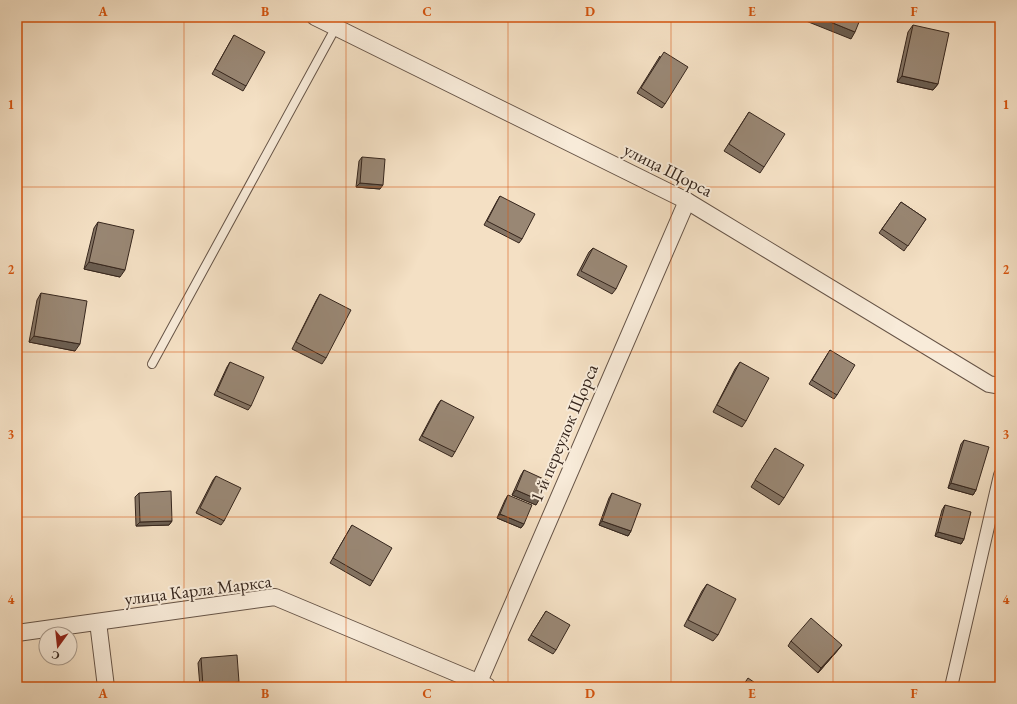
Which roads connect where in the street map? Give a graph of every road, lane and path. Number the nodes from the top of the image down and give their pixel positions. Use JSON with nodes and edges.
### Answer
{"nodes":[{"id":1,"x":315,"y":17,"type":"edge"},
{"id":2,"x":336,"y":27,"type":"junction"},
{"id":3,"x":687,"y":201,"type":"junction"},
{"id":4,"x":152,"y":364,"type":"dead end"},
{"id":5,"x":996,"y":381,"type":"edge"},
{"id":6,"x":1000,"y":475,"type":"edge"},
{"id":7,"x":98,"y":622,"type":"junction"},
{"id":8,"x":17,"y":633,"type":"edge"},
{"id":9,"x":483,"y":685,"type":"edge"},
{"id":10,"x":106,"y":687,"type":"edge"},
{"id":11,"x":952,"y":687,"type":"edge"}],
"edges":[{"from":1,"to":2,"type":"street","name":"улица Щорса"},
{"from":2,"to":3,"type":"street","name":"улица Щорса"},
{"from":2,"to":4,"type":"lane"},
{"from":3,"to":5,"type":"street","name":"улица Щорса"},
{"from":3,"to":9,"type":"street","name":"1-й переулок Щорса"},
{"from":6,"to":11,"type":"street"},
{"from":7,"to":8,"type":"street","name":"улица Карла Маркса"},
{"from":7,"to":9,"type":"street","name":"улица Карла Маркса"},
{"from":7,"to":10,"type":"street"}]}
